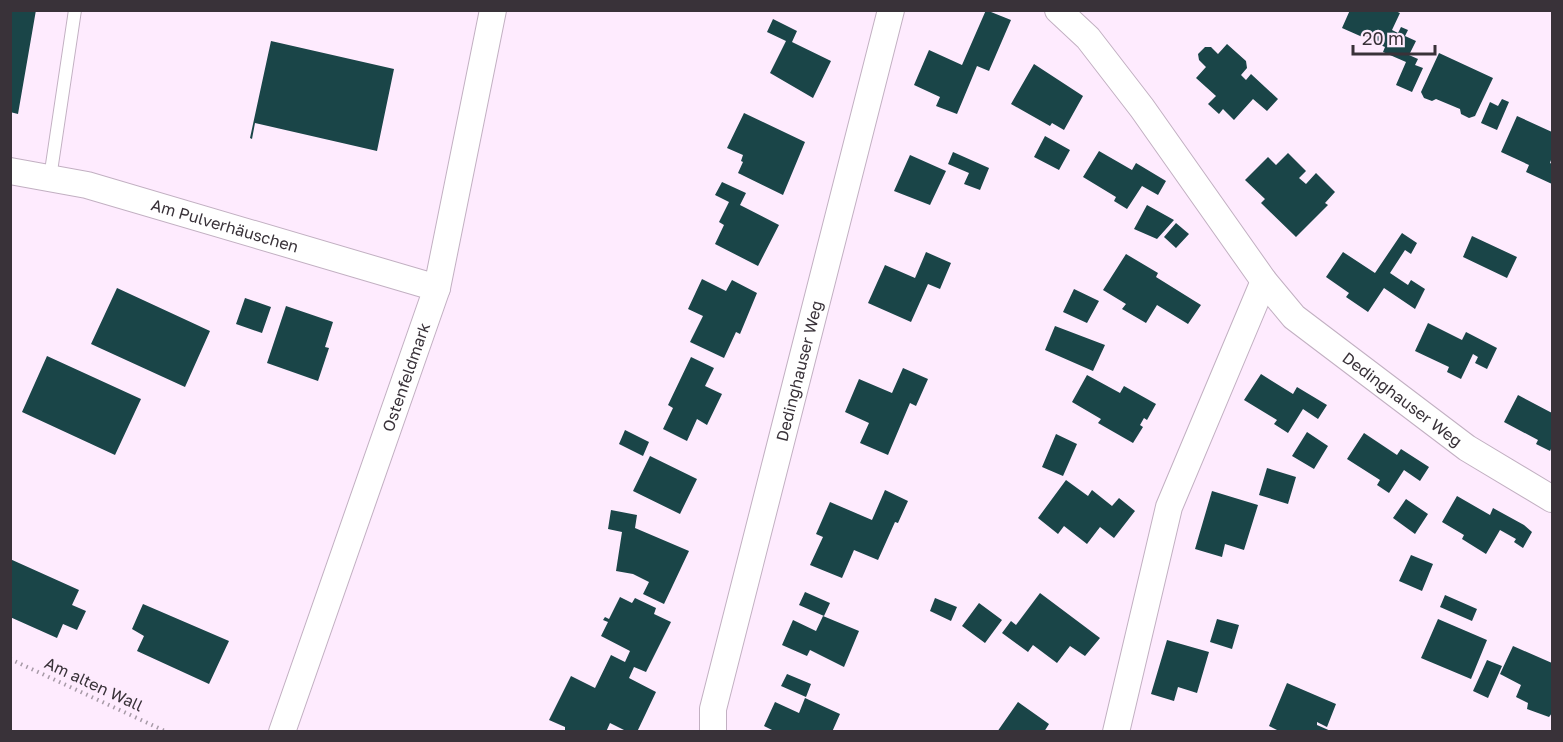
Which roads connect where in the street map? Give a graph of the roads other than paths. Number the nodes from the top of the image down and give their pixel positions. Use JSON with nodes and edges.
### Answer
{"nodes":[{"id":1,"x":75,"y":10,"type":"edge"},
{"id":2,"x":493,"y":10,"type":"edge"},
{"id":3,"x":891,"y":10,"type":"edge"},
{"id":4,"x":1058,"y":10,"type":"edge"},
{"id":5,"x":10,"y":171,"type":"edge"},
{"id":6,"x":50,"y":178,"type":"junction"},
{"id":7,"x":1264,"y":281,"type":"junction"},
{"id":8,"x":437,"y":288,"type":"junction"},
{"id":9,"x":1552,"y":499,"type":"edge"},
{"id":10,"x":282,"y":732,"type":"edge"},
{"id":11,"x":713,"y":732,"type":"edge"},
{"id":12,"x":1116,"y":732,"type":"edge"}],
"edges":[{"from":1,"to":6,"type":"lane"},
{"from":2,"to":8,"type":"street","name":"Ostenfeldmark"},
{"from":3,"to":11,"type":"street","name":"Dedinghauser Weg"},
{"from":4,"to":7,"type":"street","name":"Dedinghauser Weg"},
{"from":5,"to":6,"type":"street","name":"Am Pulverhäuschen"},
{"from":6,"to":8,"type":"street","name":"Am Pulverhäuschen"},
{"from":7,"to":9,"type":"street","name":"Dedinghauser Weg"},
{"from":7,"to":12,"type":"street"},
{"from":8,"to":10,"type":"street","name":"Ostenfeldmark"}]}
